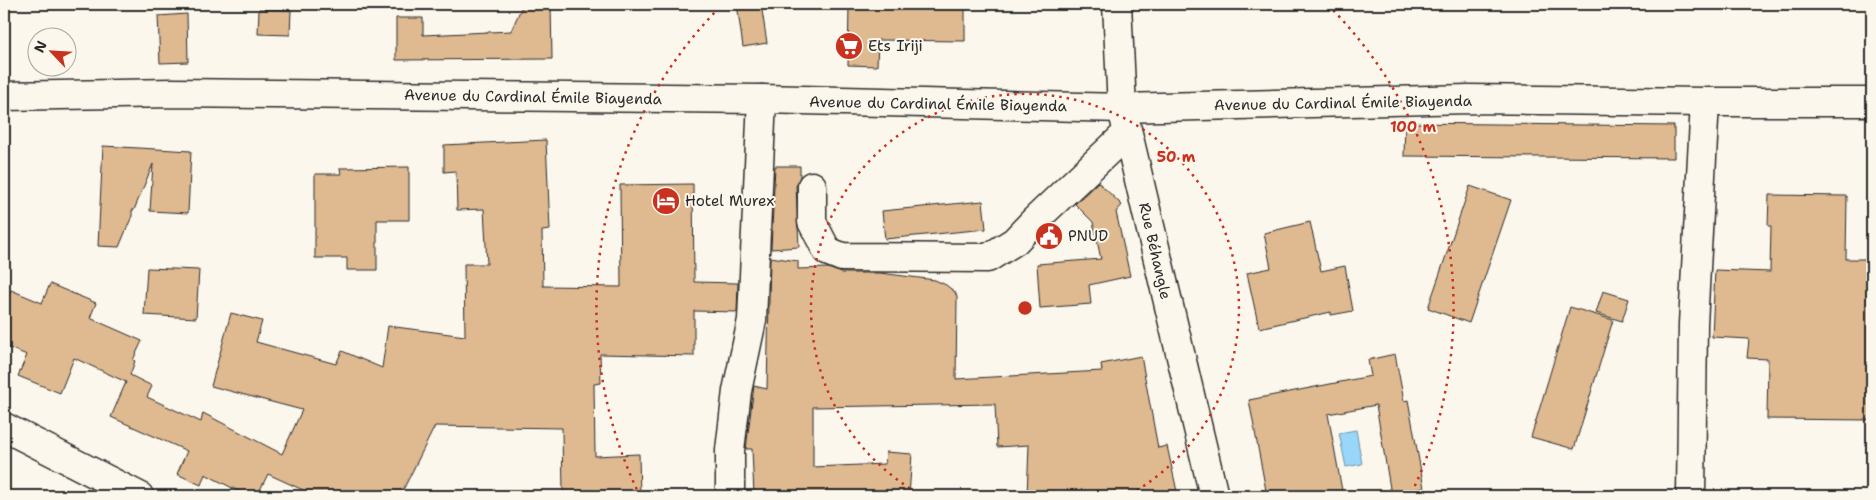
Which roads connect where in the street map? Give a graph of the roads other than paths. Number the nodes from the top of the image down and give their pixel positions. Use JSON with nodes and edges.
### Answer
{"nodes":[{"id":1,"x":1117,"y":4,"type":"edge"},
{"id":2,"x":4,"y":96,"type":"edge"},
{"id":3,"x":762,"y":99,"type":"junction"},
{"id":4,"x":1704,"y":102,"type":"junction"},
{"id":5,"x":1872,"y":102,"type":"edge"},
{"id":6,"x":1124,"y":121,"type":"junction"},
{"id":7,"x":812,"y":186,"type":"dead end"},
{"id":8,"x":4,"y":427,"type":"edge"},
{"id":9,"x":139,"y":496,"type":"edge"},
{"id":10,"x":730,"y":496,"type":"edge"},
{"id":11,"x":1214,"y":496,"type":"edge"},
{"id":12,"x":1691,"y":496,"type":"edge"}],
"edges":[{"from":1,"to":6,"type":"street","name":"Rue Béhangle"},
{"from":2,"to":3,"type":"street","name":"Avenue du Cardinal Émile Biayenda"},
{"from":3,"to":6,"type":"street","name":"Avenue du Cardinal Émile Biayenda"},
{"from":3,"to":10,"type":"street"},
{"from":4,"to":5,"type":"street","name":"Avenue du Cardinal Émile Biayenda"},
{"from":4,"to":6,"type":"street","name":"Avenue du Cardinal Émile Biayenda"},
{"from":4,"to":12,"type":"street"},
{"from":6,"to":7,"type":"street"},
{"from":6,"to":11,"type":"street","name":"Rue Béhangle"},
{"from":8,"to":9,"type":"street"}]}
